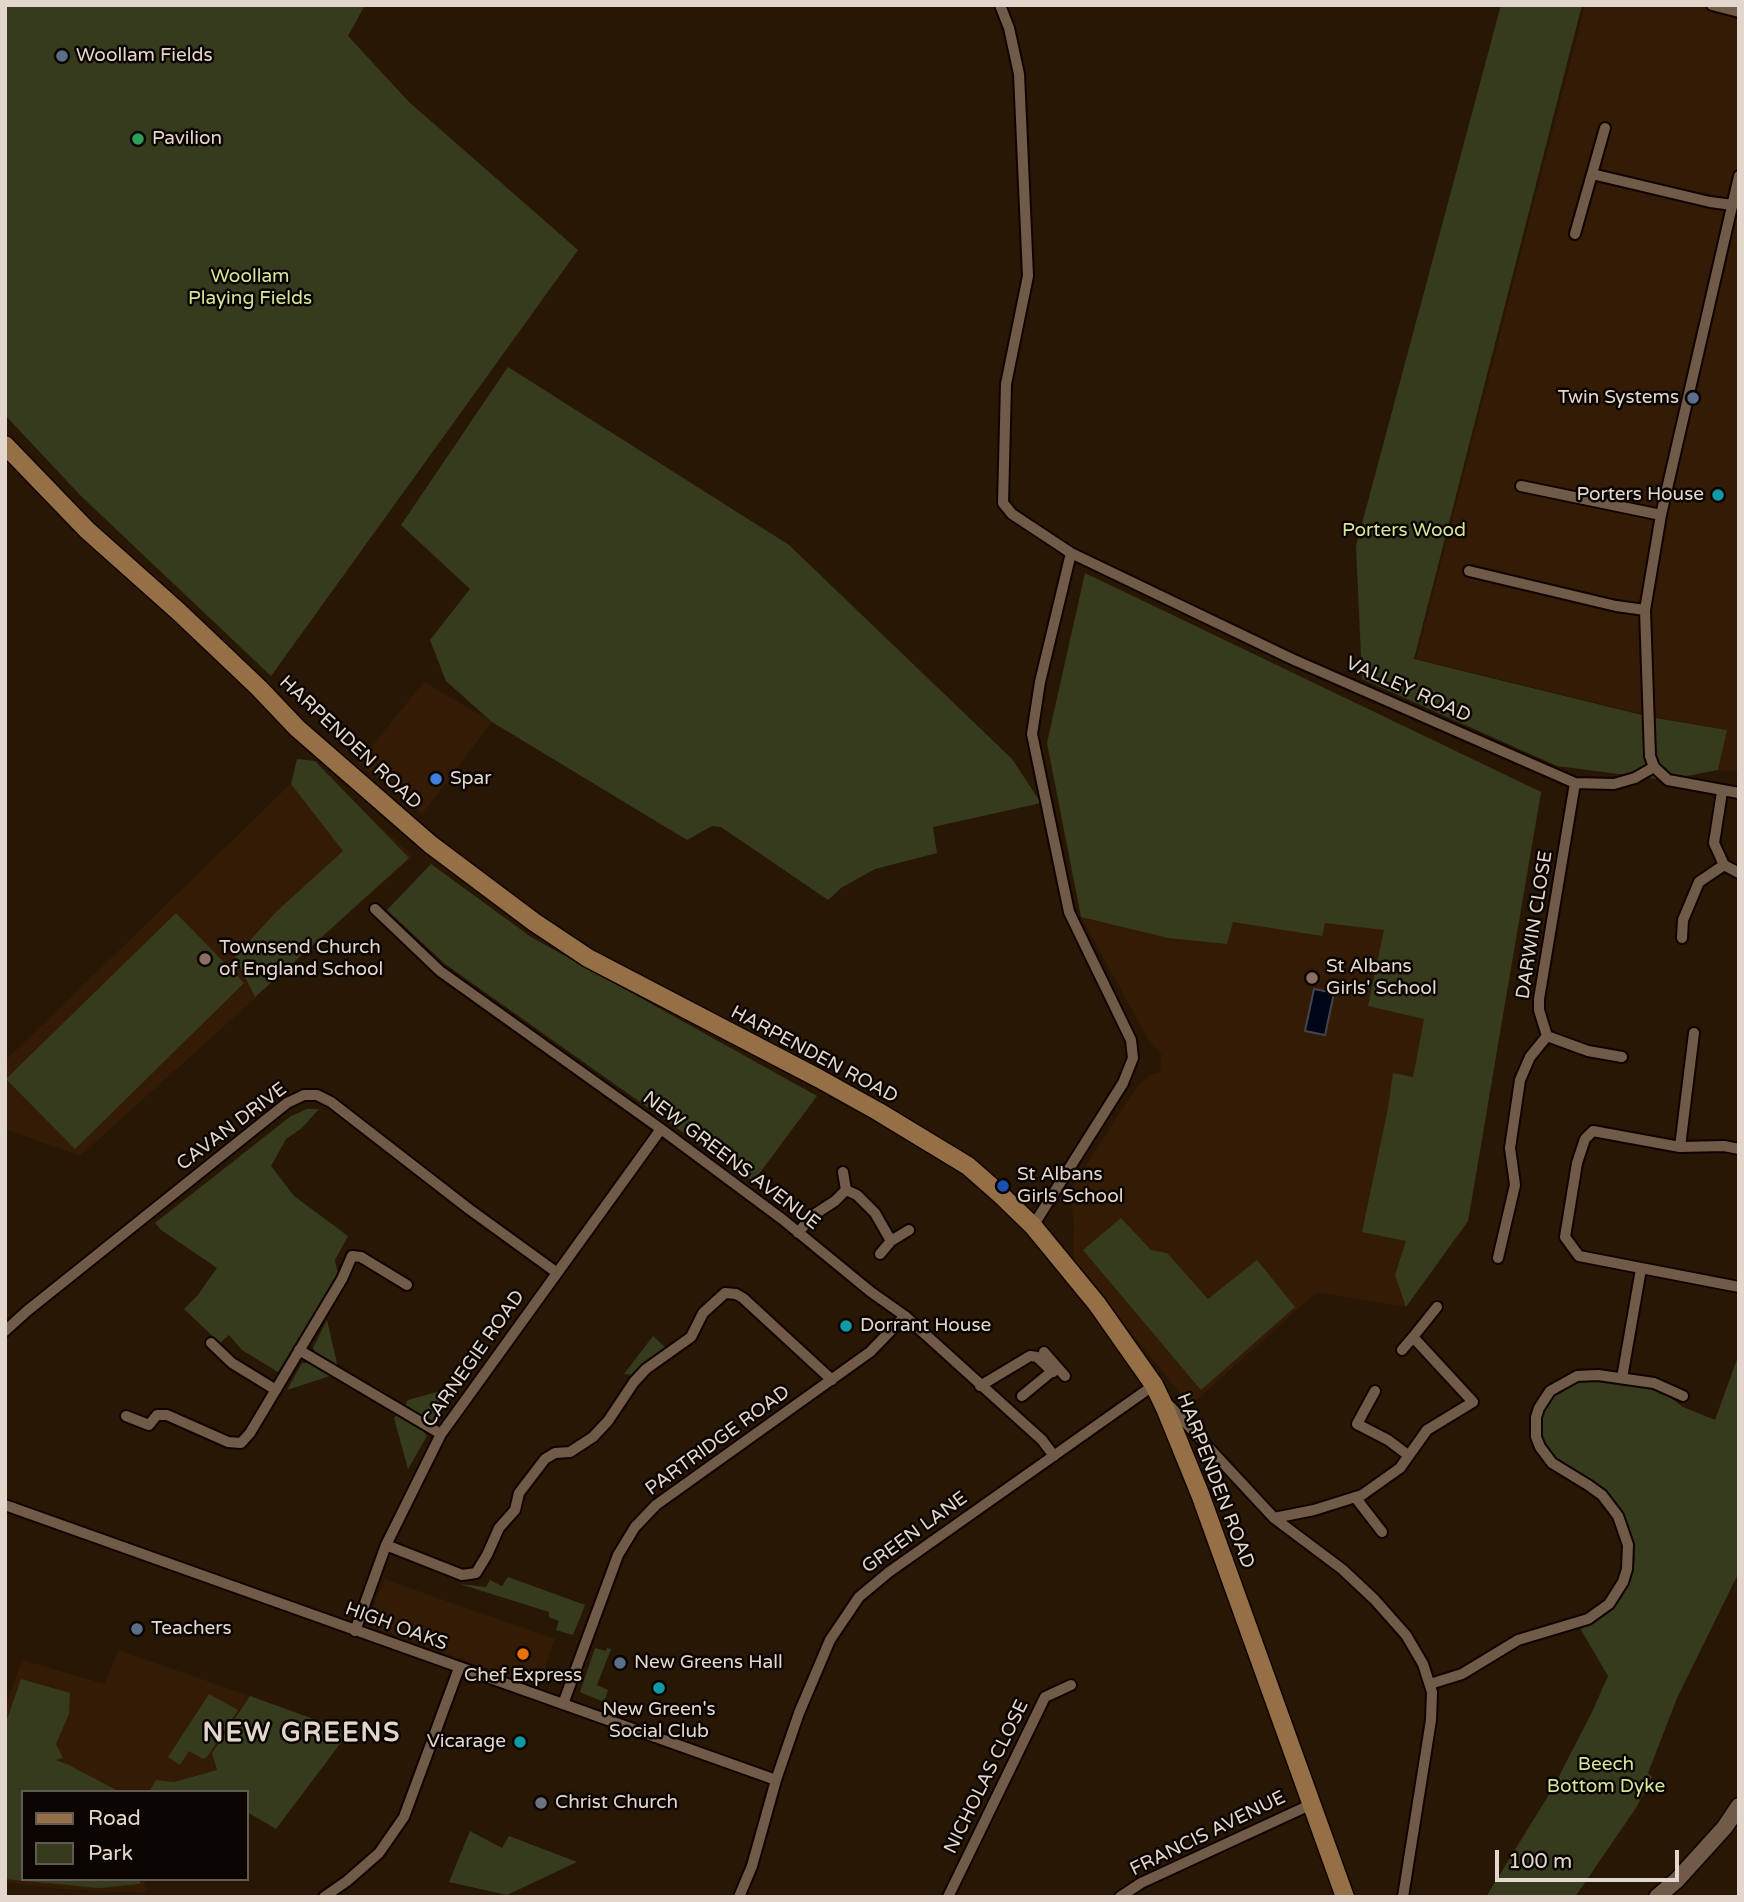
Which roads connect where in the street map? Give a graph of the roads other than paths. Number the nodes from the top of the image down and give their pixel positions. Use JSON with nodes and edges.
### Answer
{"nodes":[{"id":1,"x":1000,"y":5,"type":"edge"},
{"id":2,"x":1712,"y":5,"type":"edge"},
{"id":3,"x":1739,"y":12,"type":"edge"},
{"id":4,"x":1605,"y":128,"type":"dead end"},
{"id":5,"x":1592,"y":174,"type":"junction"},
{"id":6,"x":1739,"y":176,"type":"edge"},
{"id":7,"x":1735,"y":198,"type":"edge"},
{"id":8,"x":1575,"y":234,"type":"dead end"},
{"id":9,"x":5,"y":445,"type":"edge"},
{"id":10,"x":1521,"y":486,"type":"dead end"},
{"id":11,"x":1661,"y":515,"type":"junction"},
{"id":12,"x":1071,"y":553,"type":"junction"},
{"id":13,"x":1469,"y":571,"type":"dead end"},
{"id":14,"x":1645,"y":610,"type":"junction"},
{"id":15,"x":1654,"y":767,"type":"junction"},
{"id":16,"x":1575,"y":783,"type":"junction"},
{"id":17,"x":1722,"y":792,"type":"junction"},
{"id":18,"x":1739,"y":793,"type":"edge"},
{"id":19,"x":1724,"y":865,"type":"junction"},
{"id":20,"x":1739,"y":873,"type":"edge"},
{"id":21,"x":375,"y":909,"type":"dead end"},
{"id":22,"x":1682,"y":938,"type":"dead end"},
{"id":23,"x":1694,"y":1033,"type":"dead end"},
{"id":24,"x":1547,"y":1036,"type":"junction"},
{"id":25,"x":1622,"y":1057,"type":"dead end"},
{"id":26,"x":662,"y":1129,"type":"junction"},
{"id":27,"x":1680,"y":1147,"type":"junction"},
{"id":28,"x":1739,"y":1149,"type":"edge"},
{"id":29,"x":843,"y":1172,"type":"dead end"},
{"id":30,"x":846,"y":1190,"type":"junction"},
{"id":31,"x":1032,"y":1226,"type":"junction"},
{"id":32,"x":909,"y":1230,"type":"dead end"},
{"id":33,"x":798,"y":1233,"type":"junction"},
{"id":34,"x":891,"y":1241,"type":"junction"},
{"id":35,"x":880,"y":1254,"type":"dead end"},
{"id":36,"x":1498,"y":1258,"type":"dead end"},
{"id":37,"x":1641,"y":1269,"type":"junction"},
{"id":38,"x":556,"y":1272,"type":"junction"},
{"id":39,"x":407,"y":1285,"type":"dead end"},
{"id":40,"x":1739,"y":1287,"type":"edge"},
{"id":41,"x":1437,"y":1307,"type":"dead end"},
{"id":42,"x":905,"y":1316,"type":"junction"},
{"id":43,"x":5,"y":1331,"type":"edge"},
{"id":44,"x":1413,"y":1338,"type":"junction"},
{"id":45,"x":211,"y":1343,"type":"dead end"},
{"id":46,"x":299,"y":1350,"type":"junction"},
{"id":47,"x":1402,"y":1350,"type":"dead end"},
{"id":48,"x":1044,"y":1352,"type":"dead end"},
{"id":49,"x":1058,"y":1372,"type":"junction"},
{"id":50,"x":1622,"y":1378,"type":"junction"},
{"id":51,"x":832,"y":1380,"type":"junction"},
{"id":52,"x":1154,"y":1385,"type":"junction"},
{"id":53,"x":980,"y":1386,"type":"junction"},
{"id":54,"x":276,"y":1390,"type":"junction"},
{"id":55,"x":1375,"y":1391,"type":"dead end"},
{"id":56,"x":1023,"y":1396,"type":"dead end"},
{"id":57,"x":1683,"y":1396,"type":"dead end"},
{"id":58,"x":1170,"y":1406,"type":"dead end"},
{"id":59,"x":126,"y":1416,"type":"dead end"},
{"id":60,"x":441,"y":1434,"type":"junction"},
{"id":61,"x":1408,"y":1455,"type":"junction"},
{"id":62,"x":1054,"y":1456,"type":"junction"},
{"id":63,"x":1356,"y":1497,"type":"junction"},
{"id":64,"x":5,"y":1505,"type":"edge"},
{"id":65,"x":1274,"y":1518,"type":"junction"},
{"id":66,"x":1382,"y":1532,"type":"dead end"},
{"id":67,"x":386,"y":1545,"type":"junction"},
{"id":68,"x":355,"y":1631,"type":"junction"},
{"id":69,"x":459,"y":1668,"type":"junction"},
{"id":70,"x":1430,"y":1684,"type":"junction"},
{"id":71,"x":1071,"y":1685,"type":"dead end"},
{"id":72,"x":563,"y":1704,"type":"junction"},
{"id":73,"x":776,"y":1780,"type":"junction"},
{"id":74,"x":1312,"y":1804,"type":"junction"},
{"id":75,"x":1739,"y":1806,"type":"edge"},
{"id":76,"x":324,"y":1897,"type":"edge"},
{"id":77,"x":739,"y":1897,"type":"edge"},
{"id":78,"x":948,"y":1897,"type":"edge"},
{"id":79,"x":1120,"y":1897,"type":"edge"},
{"id":80,"x":1345,"y":1897,"type":"edge"},
{"id":81,"x":1403,"y":1897,"type":"edge"},
{"id":82,"x":1657,"y":1897,"type":"edge"}],
"edges":[{"from":1,"to":12,"type":"street","name":"VALLEY ROAD"},
{"from":2,"to":3,"type":"street"},
{"from":4,"to":5,"type":"street"},
{"from":5,"to":7,"type":"street"},
{"from":5,"to":8,"type":"street"},
{"from":6,"to":7,"type":"street"},
{"from":7,"to":11,"type":"street"},
{"from":9,"to":31,"type":"main road","name":"HARPENDEN ROAD"},
{"from":10,"to":11,"type":"street"},
{"from":11,"to":14,"type":"street"},
{"from":12,"to":16,"type":"street","name":"VALLEY ROAD"},
{"from":12,"to":31,"type":"street"},
{"from":13,"to":14,"type":"street"},
{"from":14,"to":15,"type":"street"},
{"from":15,"to":16,"type":"street","name":"VALLEY ROAD"},
{"from":15,"to":17,"type":"street"},
{"from":16,"to":24,"type":"street","name":"DARWIN CLOSE"},
{"from":17,"to":18,"type":"street"},
{"from":17,"to":19,"type":"street"},
{"from":19,"to":20,"type":"street"},
{"from":19,"to":22,"type":"street"},
{"from":21,"to":26,"type":"street","name":"NEW GREENS AVENUE"},
{"from":23,"to":27,"type":"street"},
{"from":24,"to":25,"type":"street"},
{"from":24,"to":36,"type":"street"},
{"from":26,"to":33,"type":"street","name":"NEW GREENS AVENUE"},
{"from":26,"to":38,"type":"street","name":"CARNEGIE ROAD"},
{"from":27,"to":28,"type":"street"},
{"from":27,"to":37,"type":"street"},
{"from":29,"to":30,"type":"street"},
{"from":30,"to":33,"type":"street"},
{"from":30,"to":34,"type":"street"},
{"from":31,"to":52,"type":"main road","name":"HARPENDEN ROAD"},
{"from":32,"to":34,"type":"street"},
{"from":33,"to":42,"type":"street","name":"NEW GREENS AVENUE"},
{"from":34,"to":35,"type":"street"},
{"from":37,"to":40,"type":"street"},
{"from":37,"to":50,"type":"street"},
{"from":38,"to":43,"type":"street","name":"CAVAN DRIVE"},
{"from":38,"to":60,"type":"street","name":"CARNEGIE ROAD"},
{"from":39,"to":46,"type":"street"},
{"from":41,"to":44,"type":"street"},
{"from":42,"to":51,"type":"street","name":"PARTRIDGE ROAD"},
{"from":42,"to":53,"type":"street","name":"NEW GREENS AVENUE"},
{"from":44,"to":47,"type":"street"},
{"from":44,"to":61,"type":"street"},
{"from":45,"to":54,"type":"street"},
{"from":46,"to":54,"type":"street"},
{"from":46,"to":60,"type":"street"},
{"from":48,"to":49,"type":"street"},
{"from":49,"to":53,"type":"street"},
{"from":49,"to":56,"type":"street"},
{"from":50,"to":57,"type":"street"},
{"from":50,"to":70,"type":"street"},
{"from":51,"to":67,"type":"street"},
{"from":51,"to":72,"type":"street","name":"PARTRIDGE ROAD"},
{"from":52,"to":62,"type":"street","name":"GREEN LANE"},
{"from":52,"to":74,"type":"main road","name":"HARPENDEN ROAD"},
{"from":53,"to":62,"type":"street","name":"NEW GREENS AVENUE"},
{"from":54,"to":59,"type":"street"},
{"from":55,"to":61,"type":"street"},
{"from":58,"to":65,"type":"street"},
{"from":60,"to":67,"type":"street","name":"CARNEGIE ROAD"},
{"from":61,"to":63,"type":"street"},
{"from":62,"to":73,"type":"street","name":"GREEN LANE"},
{"from":63,"to":65,"type":"street"},
{"from":63,"to":66,"type":"street"},
{"from":64,"to":68,"type":"street","name":"HIGH OAKS"},
{"from":65,"to":70,"type":"street"},
{"from":67,"to":68,"type":"street","name":"CARNEGIE ROAD"},
{"from":68,"to":69,"type":"street","name":"HIGH OAKS"},
{"from":69,"to":72,"type":"street","name":"HIGH OAKS"},
{"from":69,"to":76,"type":"street"},
{"from":70,"to":81,"type":"street"},
{"from":71,"to":78,"type":"street","name":"NICHOLAS CLOSE"},
{"from":72,"to":73,"type":"street","name":"HIGH OAKS"},
{"from":73,"to":77,"type":"street","name":"GREEN LANE"},
{"from":74,"to":79,"type":"street","name":"FRANCIS AVENUE"},
{"from":74,"to":80,"type":"main road","name":"HARPENDEN ROAD"},
{"from":75,"to":82,"type":"street"}]}
